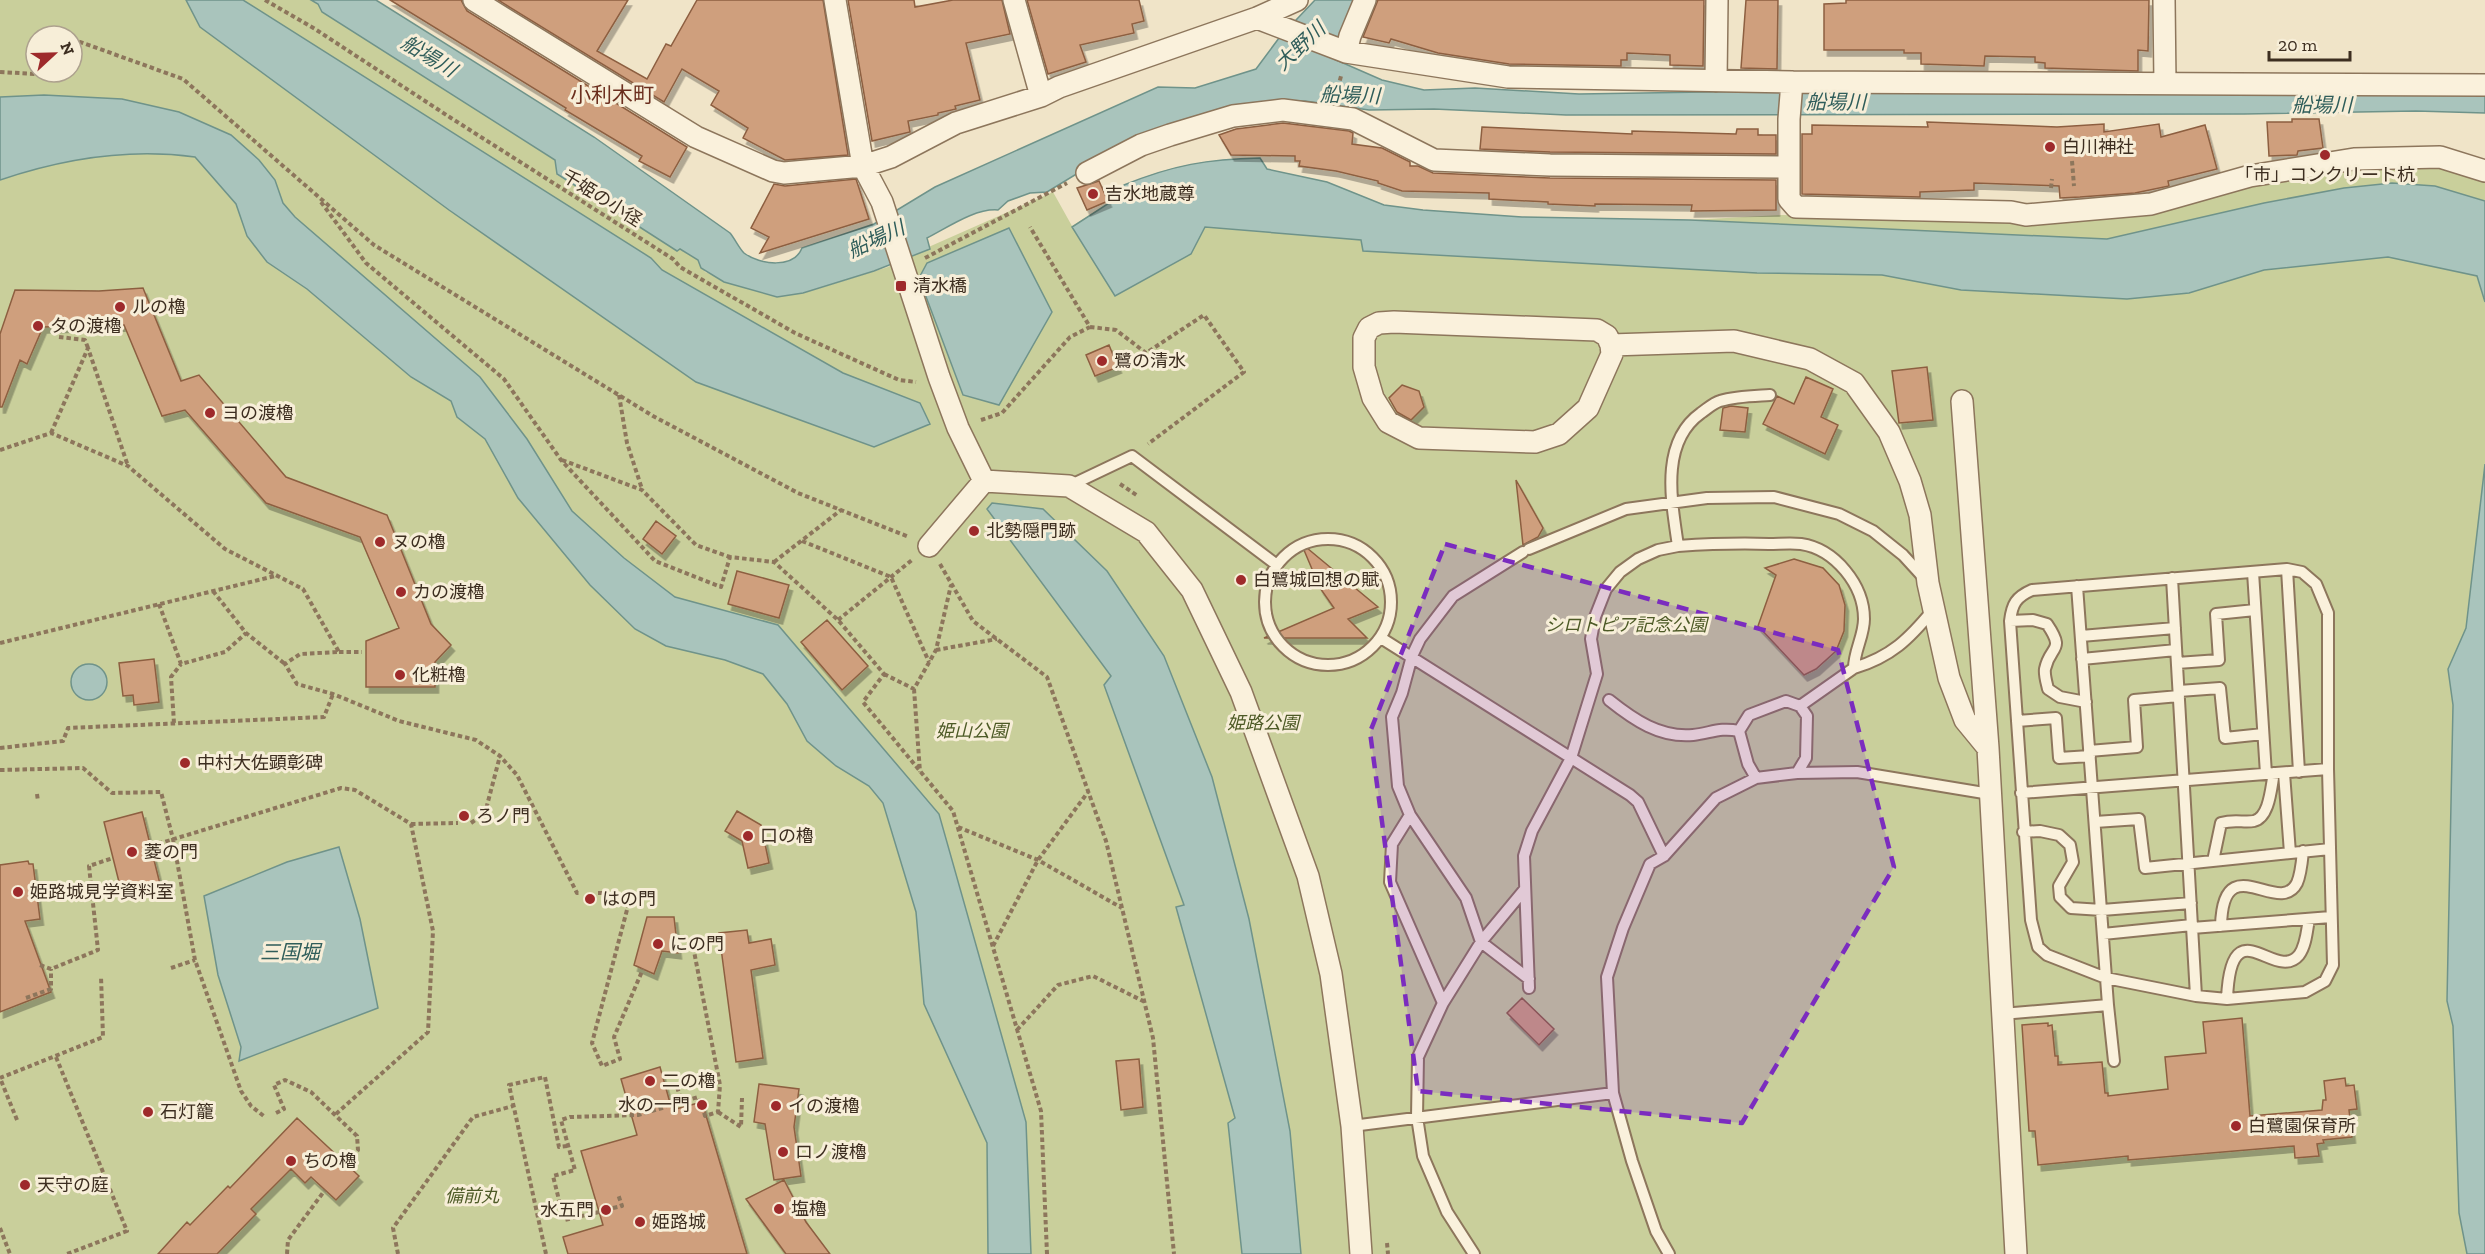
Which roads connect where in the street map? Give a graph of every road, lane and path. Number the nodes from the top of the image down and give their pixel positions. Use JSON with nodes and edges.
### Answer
{"nodes":[{"id":1,"x":265,"y":0,"type":"edge"},
{"id":2,"x":474,"y":0,"type":"edge"},
{"id":3,"x":835,"y":0,"type":"edge"},
{"id":4,"x":1014,"y":0,"type":"edge"},
{"id":5,"x":1297,"y":0,"type":"edge"},
{"id":6,"x":1365,"y":0,"type":"edge"},
{"id":7,"x":1717,"y":0,"type":"edge"},
{"id":8,"x":2164,"y":0,"type":"edge"},
{"id":9,"x":1257,"y":18,"type":"junction"},
{"id":10,"x":84,"y":43,"type":"edge"},
{"id":11,"x":1346,"y":52,"type":"junction"},
{"id":12,"x":0,"y":72,"type":"edge"},
{"id":13,"x":24,"y":74,"type":"edge"},
{"id":14,"x":1716,"y":81,"type":"junction"},
{"id":15,"x":1792,"y":82,"type":"junction"},
{"id":16,"x":2165,"y":83,"type":"junction"},
{"id":17,"x":2485,"y":85,"type":"edge"},
{"id":18,"x":1041,"y":96,"type":"junction"},
{"id":19,"x":863,"y":165,"type":"junction"},
{"id":20,"x":1789,"y":167,"type":"junction"},
{"id":21,"x":2485,"y":171,"type":"edge"},
{"id":22,"x":1087,"y":173,"type":"joint"},
{"id":23,"x":315,"y":194,"type":"junction"},
{"id":24,"x":1030,"y":227,"type":"dead end"},
{"id":25,"x":901,"y":266,"type":"junction"},
{"id":26,"x":1090,"y":327,"type":"junction"},
{"id":27,"x":59,"y":337,"type":"dead end"},
{"id":28,"x":1611,"y":345,"type":"junction"},
{"id":29,"x":88,"y":348,"type":"junction"},
{"id":30,"x":939,"y":377,"type":"junction"},
{"id":31,"x":619,"y":395,"type":"junction"},
{"id":32,"x":1770,"y":395,"type":"dead end"},
{"id":33,"x":1962,"y":401,"type":"dead end"},
{"id":34,"x":958,"y":428,"type":"junction"},
{"id":35,"x":51,"y":433,"type":"junction"},
{"id":36,"x":0,"y":450,"type":"edge"},
{"id":37,"x":1132,"y":456,"type":"junction"},
{"id":38,"x":561,"y":460,"type":"junction"},
{"id":39,"x":128,"y":466,"type":"junction"},
{"id":40,"x":984,"y":481,"type":"junction"},
{"id":41,"x":1069,"y":486,"type":"junction"},
{"id":42,"x":642,"y":490,"type":"junction"},
{"id":43,"x":1672,"y":502,"type":"junction"},
{"id":44,"x":842,"y":510,"type":"junction"},
{"id":45,"x":802,"y":541,"type":"junction"},
{"id":46,"x":929,"y":546,"type":"junction"},
{"id":47,"x":1678,"y":546,"type":"junction"},
{"id":48,"x":730,"y":557,"type":"junction"},
{"id":49,"x":774,"y":562,"type":"junction"},
{"id":50,"x":1277,"y":565,"type":"junction"},
{"id":51,"x":2287,"y":569,"type":"junction"},
{"id":52,"x":2253,"y":572,"type":"junction"},
{"id":53,"x":275,"y":576,"type":"junction"},
{"id":54,"x":891,"y":577,"type":"junction"},
{"id":55,"x":2172,"y":578,"type":"junction"},
{"id":56,"x":1928,"y":583,"type":"junction"},
{"id":57,"x":951,"y":584,"type":"junction"},
{"id":58,"x":2077,"y":586,"type":"junction"},
{"id":59,"x":213,"y":591,"type":"junction"},
{"id":60,"x":159,"y":604,"type":"junction"},
{"id":61,"x":1933,"y":609,"type":"junction"},
{"id":62,"x":2255,"y":610,"type":"junction"},
{"id":63,"x":838,"y":620,"type":"junction"},
{"id":64,"x":2010,"y":621,"type":"junction"},
{"id":65,"x":2175,"y":628,"type":"junction"},
{"id":66,"x":246,"y":633,"type":"junction"},
{"id":67,"x":2081,"y":636,"type":"junction"},
{"id":68,"x":1381,"y":638,"type":"junction"},
{"id":69,"x":997,"y":639,"type":"junction"},
{"id":70,"x":0,"y":643,"type":"edge"},
{"id":71,"x":936,"y":650,"type":"junction"},
{"id":72,"x":2176,"y":650,"type":"junction"},
{"id":73,"x":339,"y":652,"type":"junction"},
{"id":74,"x":362,"y":652,"type":"dead end"},
{"id":75,"x":1412,"y":656,"type":"junction"},
{"id":76,"x":2082,"y":658,"type":"junction"},
{"id":77,"x":929,"y":662,"type":"junction"},
{"id":78,"x":2177,"y":663,"type":"junction"},
{"id":79,"x":181,"y":664,"type":"junction"},
{"id":80,"x":285,"y":664,"type":"junction"},
{"id":81,"x":1854,"y":668,"type":"junction"},
{"id":82,"x":884,"y":674,"type":"junction"},
{"id":83,"x":914,"y":689,"type":"junction"},
{"id":84,"x":2178,"y":693,"type":"junction"},
{"id":85,"x":333,"y":694,"type":"junction"},
{"id":86,"x":1610,"y":700,"type":"dead end"},
{"id":87,"x":2086,"y":702,"type":"junction"},
{"id":88,"x":1800,"y":706,"type":"junction"},
{"id":89,"x":2016,"y":721,"type":"junction"},
{"id":90,"x":174,"y":723,"type":"junction"},
{"id":91,"x":1739,"y":730,"type":"junction"},
{"id":92,"x":2263,"y":734,"type":"junction"},
{"id":93,"x":0,"y":748,"type":"edge"},
{"id":94,"x":1988,"y":748,"type":"junction"},
{"id":95,"x":2090,"y":753,"type":"junction"},
{"id":96,"x":500,"y":756,"type":"junction"},
{"id":97,"x":1571,"y":758,"type":"junction"},
{"id":98,"x":2328,"y":769,"type":"junction"},
{"id":99,"x":0,"y":770,"type":"edge"},
{"id":100,"x":920,"y":772,"type":"junction"},
{"id":101,"x":2299,"y":772,"type":"junction"},
{"id":102,"x":1797,"y":773,"type":"junction"},
{"id":103,"x":2275,"y":773,"type":"junction"},
{"id":104,"x":1756,"y":778,"type":"junction"},
{"id":105,"x":2184,"y":781,"type":"junction"},
{"id":106,"x":2093,"y":788,"type":"junction"},
{"id":107,"x":1088,"y":791,"type":"junction"},
{"id":108,"x":2021,"y":793,"type":"junction"},
{"id":109,"x":37,"y":794,"type":"dead end"},
{"id":110,"x":1990,"y":794,"type":"junction"},
{"id":111,"x":38,"y":801,"type":"dead end"},
{"id":112,"x":1410,"y":815,"type":"junction"},
{"id":113,"x":2095,"y":822,"type":"junction"},
{"id":114,"x":471,"y":823,"type":"dead end"},
{"id":115,"x":411,"y":824,"type":"junction"},
{"id":116,"x":458,"y":824,"type":"dead end"},
{"id":117,"x":957,"y":826,"type":"junction"},
{"id":118,"x":2023,"y":832,"type":"junction"},
{"id":119,"x":173,"y":838,"type":"junction"},
{"id":120,"x":151,"y":846,"type":"dead end"},
{"id":121,"x":2330,"y":849,"type":"junction"},
{"id":122,"x":2303,"y":851,"type":"junction"},
{"id":123,"x":2290,"y":853,"type":"junction"},
{"id":124,"x":1664,"y":856,"type":"junction"},
{"id":125,"x":113,"y":858,"type":"dead end"},
{"id":126,"x":1038,"y":860,"type":"junction"},
{"id":127,"x":2213,"y":861,"type":"junction"},
{"id":128,"x":2188,"y":864,"type":"junction"},
{"id":129,"x":1525,"y":889,"type":"junction"},
{"id":130,"x":581,"y":893,"type":"dead end"},
{"id":131,"x":598,"y":893,"type":"dead end"},
{"id":132,"x":2191,"y":903,"type":"junction"},
{"id":133,"x":1122,"y":908,"type":"junction"},
{"id":134,"x":2102,"y":910,"type":"junction"},
{"id":135,"x":2331,"y":917,"type":"junction"},
{"id":136,"x":2309,"y":919,"type":"junction"},
{"id":137,"x":2221,"y":926,"type":"junction"},
{"id":138,"x":2192,"y":927,"type":"junction"},
{"id":139,"x":2103,"y":934,"type":"junction"},
{"id":140,"x":676,"y":938,"type":"dead end"},
{"id":141,"x":1481,"y":942,"type":"junction"},
{"id":142,"x":992,"y":946,"type":"junction"},
{"id":143,"x":195,"y":960,"type":"junction"},
{"id":144,"x":40,"y":965,"type":"dead end"},
{"id":145,"x":171,"y":968,"type":"dead end"},
{"id":146,"x":51,"y":969,"type":"junction"},
{"id":147,"x":643,"y":969,"type":"dead end"},
{"id":148,"x":100,"y":976,"type":"dead end"},
{"id":149,"x":2106,"y":978,"type":"junction"},
{"id":150,"x":2196,"y":996,"type":"junction"},
{"id":151,"x":26,"y":998,"type":"dead end"},
{"id":152,"x":2227,"y":999,"type":"junction"},
{"id":153,"x":1145,"y":1002,"type":"junction"},
{"id":154,"x":1443,"y":1003,"type":"junction"},
{"id":155,"x":2108,"y":1005,"type":"junction"},
{"id":156,"x":2002,"y":1014,"type":"junction"},
{"id":157,"x":1017,"y":1030,"type":"junction"},
{"id":158,"x":56,"y":1057,"type":"junction"},
{"id":159,"x":2114,"y":1061,"type":"dead end"},
{"id":160,"x":676,"y":1087,"type":"dead end"},
{"id":161,"x":1613,"y":1093,"type":"junction"},
{"id":162,"x":742,"y":1098,"type":"dead end"},
{"id":163,"x":682,"y":1102,"type":"junction"},
{"id":164,"x":700,"y":1103,"type":"dead end"},
{"id":165,"x":671,"y":1105,"type":"dead end"},
{"id":166,"x":513,"y":1106,"type":"junction"},
{"id":167,"x":666,"y":1107,"type":"dead end"},
{"id":168,"x":703,"y":1108,"type":"dead end"},
{"id":169,"x":718,"y":1112,"type":"junction"},
{"id":170,"x":276,"y":1113,"type":"dead end"},
{"id":171,"x":336,"y":1114,"type":"junction"},
{"id":172,"x":265,"y":1117,"type":"dead end"},
{"id":173,"x":1417,"y":1117,"type":"junction"},
{"id":174,"x":17,"y":1120,"type":"dead end"},
{"id":175,"x":1352,"y":1126,"type":"junction"},
{"id":176,"x":568,"y":1146,"type":"junction"},
{"id":177,"x":347,"y":1164,"type":"dead end"},
{"id":178,"x":325,"y":1190,"type":"dead end"},
{"id":179,"x":618,"y":1194,"type":"dead end"},
{"id":180,"x":613,"y":1208,"type":"dead end"},
{"id":181,"x":599,"y":1212,"type":"dead end"},
{"id":182,"x":0,"y":1228,"type":"edge"},
{"id":183,"x":10,"y":1254,"type":"edge"},
{"id":184,"x":67,"y":1254,"type":"edge"},
{"id":185,"x":288,"y":1254,"type":"edge"},
{"id":186,"x":398,"y":1254,"type":"edge"},
{"id":187,"x":546,"y":1254,"type":"edge"},
{"id":188,"x":1047,"y":1254,"type":"edge"},
{"id":189,"x":1174,"y":1254,"type":"edge"},
{"id":190,"x":1361,"y":1254,"type":"edge"},
{"id":191,"x":1474,"y":1254,"type":"edge"},
{"id":192,"x":1669,"y":1254,"type":"edge"},
{"id":193,"x":2016,"y":1254,"type":"edge"}],
"edges":[{"from":1,"to":30,"type":"path","name":"千姫の小径"},
{"from":2,"to":19,"type":"street"},
{"from":3,"to":19,"type":"street"},
{"from":4,"to":18,"type":"street"},
{"from":5,"to":9,"type":"street"},
{"from":6,"to":11,"type":"street"},
{"from":7,"to":14,"type":"street"},
{"from":8,"to":16,"type":"street"},
{"from":9,"to":11,"type":"street"},
{"from":9,"to":18,"type":"street"},
{"from":10,"to":23,"type":"path"},
{"from":11,"to":14,"type":"street"},
{"from":12,"to":13,"type":"path"},
{"from":14,"to":15,"type":"street"},
{"from":15,"to":16,"type":"street"},
{"from":15,"to":20,"type":"street"},
{"from":16,"to":17,"type":"street"},
{"from":18,"to":19,"type":"street"},
{"from":19,"to":25,"type":"street"},
{"from":20,"to":21,"type":"street"},
{"from":20,"to":22,"type":"street"},
{"from":22,"to":25,"type":"path"},
{"from":23,"to":31,"type":"path"},
{"from":23,"to":38,"type":"path"},
{"from":24,"to":26,"type":"path"},
{"from":25,"to":30,"type":"street"},
{"from":26,"to":34,"type":"path"},
{"from":26,"to":37,"type":"path"},
{"from":27,"to":29,"type":"path"},
{"from":28,"to":28,"type":"street"},
{"from":28,"to":56,"type":"street"},
{"from":29,"to":35,"type":"path"},
{"from":29,"to":39,"type":"path"},
{"from":30,"to":34,"type":"street"},
{"from":31,"to":42,"type":"path"},
{"from":31,"to":44,"type":"path"},
{"from":32,"to":43,"type":"lane"},
{"from":33,"to":94,"type":"street"},
{"from":34,"to":40,"type":"street"},
{"from":35,"to":36,"type":"path"},
{"from":35,"to":39,"type":"path"},
{"from":37,"to":41,"type":"lane"},
{"from":37,"to":50,"type":"lane"},
{"from":38,"to":42,"type":"path"},
{"from":38,"to":48,"type":"path"},
{"from":39,"to":53,"type":"path"},
{"from":40,"to":41,"type":"street"},
{"from":40,"to":46,"type":"street"},
{"from":41,"to":175,"type":"street"},
{"from":42,"to":48,"type":"path"},
{"from":43,"to":47,"type":"lane"},
{"from":43,"to":56,"type":"lane"},
{"from":43,"to":75,"type":"lane"},
{"from":44,"to":45,"type":"path"},
{"from":44,"to":46,"type":"path"},
{"from":45,"to":49,"type":"path"},
{"from":45,"to":54,"type":"path"},
{"from":46,"to":54,"type":"path"},
{"from":46,"to":57,"type":"path"},
{"from":47,"to":81,"type":"lane"},
{"from":47,"to":97,"type":"lane"},
{"from":48,"to":49,"type":"path"},
{"from":49,"to":63,"type":"path"},
{"from":50,"to":68,"type":"lane"},
{"from":50,"to":68,"type":"lane"},
{"from":51,"to":52,"type":"lane"},
{"from":51,"to":98,"type":"lane"},
{"from":51,"to":101,"type":"lane"},
{"from":52,"to":55,"type":"lane"},
{"from":52,"to":62,"type":"lane"},
{"from":53,"to":59,"type":"path"},
{"from":53,"to":73,"type":"path"},
{"from":54,"to":63,"type":"path"},
{"from":54,"to":77,"type":"path"},
{"from":55,"to":58,"type":"lane"},
{"from":55,"to":65,"type":"lane"},
{"from":56,"to":61,"type":"street"},
{"from":57,"to":69,"type":"path"},
{"from":57,"to":71,"type":"path"},
{"from":58,"to":64,"type":"lane"},
{"from":58,"to":67,"type":"lane"},
{"from":59,"to":60,"type":"path"},
{"from":59,"to":66,"type":"path"},
{"from":60,"to":70,"type":"path"},
{"from":60,"to":79,"type":"path"},
{"from":61,"to":81,"type":"lane"},
{"from":61,"to":94,"type":"street"},
{"from":62,"to":78,"type":"lane"},
{"from":62,"to":92,"type":"lane"},
{"from":63,"to":82,"type":"path"},
{"from":64,"to":87,"type":"lane"},
{"from":64,"to":89,"type":"lane"},
{"from":65,"to":67,"type":"lane"},
{"from":65,"to":72,"type":"lane"},
{"from":66,"to":79,"type":"path"},
{"from":66,"to":80,"type":"path"},
{"from":67,"to":76,"type":"lane"},
{"from":68,"to":75,"type":"lane"},
{"from":69,"to":71,"type":"path"},
{"from":69,"to":107,"type":"path"},
{"from":71,"to":77,"type":"path"},
{"from":72,"to":76,"type":"lane"},
{"from":72,"to":78,"type":"lane"},
{"from":73,"to":74,"type":"path"},
{"from":73,"to":80,"type":"path"},
{"from":75,"to":97,"type":"lane"},
{"from":75,"to":112,"type":"lane"},
{"from":76,"to":87,"type":"lane"},
{"from":77,"to":83,"type":"path"},
{"from":78,"to":84,"type":"lane"},
{"from":79,"to":90,"type":"path"},
{"from":80,"to":85,"type":"path"},
{"from":81,"to":88,"type":"lane"},
{"from":82,"to":83,"type":"path"},
{"from":82,"to":100,"type":"path"},
{"from":83,"to":100,"type":"path"},
{"from":84,"to":92,"type":"lane"},
{"from":84,"to":95,"type":"lane"},
{"from":84,"to":105,"type":"lane"},
{"from":85,"to":90,"type":"path"},
{"from":85,"to":96,"type":"path"},
{"from":86,"to":91,"type":"lane"},
{"from":87,"to":95,"type":"lane"},
{"from":88,"to":91,"type":"lane"},
{"from":88,"to":102,"type":"lane"},
{"from":89,"to":95,"type":"lane"},
{"from":89,"to":108,"type":"lane"},
{"from":90,"to":93,"type":"path"},
{"from":91,"to":104,"type":"lane"},
{"from":92,"to":103,"type":"lane"},
{"from":94,"to":110,"type":"street"},
{"from":95,"to":106,"type":"lane"},
{"from":96,"to":114,"type":"path"},
{"from":96,"to":130,"type":"path"},
{"from":97,"to":124,"type":"lane"},
{"from":97,"to":129,"type":"lane"},
{"from":98,"to":101,"type":"lane"},
{"from":98,"to":121,"type":"lane"},
{"from":99,"to":119,"type":"path"},
{"from":100,"to":117,"type":"path"},
{"from":101,"to":103,"type":"lane"},
{"from":102,"to":104,"type":"lane"},
{"from":102,"to":110,"type":"lane"},
{"from":103,"to":105,"type":"lane"},
{"from":103,"to":123,"type":"lane"},
{"from":103,"to":127,"type":"lane"},
{"from":104,"to":124,"type":"lane"},
{"from":105,"to":106,"type":"lane"},
{"from":105,"to":128,"type":"lane"},
{"from":106,"to":108,"type":"lane"},
{"from":106,"to":113,"type":"lane"},
{"from":107,"to":126,"type":"path"},
{"from":107,"to":133,"type":"path"},
{"from":108,"to":118,"type":"lane"},
{"from":109,"to":111,"type":"path"},
{"from":110,"to":156,"type":"street"},
{"from":112,"to":141,"type":"lane"},
{"from":112,"to":154,"type":"lane"},
{"from":113,"to":128,"type":"lane"},
{"from":113,"to":134,"type":"lane"},
{"from":115,"to":116,"type":"path"},
{"from":115,"to":119,"type":"path"},
{"from":115,"to":171,"type":"path"},
{"from":117,"to":126,"type":"path"},
{"from":117,"to":142,"type":"path"},
{"from":118,"to":134,"type":"lane"},
{"from":118,"to":149,"type":"lane"},
{"from":119,"to":120,"type":"path"},
{"from":119,"to":143,"type":"path"},
{"from":121,"to":122,"type":"lane"},
{"from":121,"to":135,"type":"lane"},
{"from":122,"to":123,"type":"lane"},
{"from":122,"to":137,"type":"lane"},
{"from":123,"to":127,"type":"lane"},
{"from":124,"to":161,"type":"lane"},
{"from":125,"to":146,"type":"path"},
{"from":126,"to":133,"type":"path"},
{"from":126,"to":142,"type":"path"},
{"from":127,"to":128,"type":"lane"},
{"from":128,"to":132,"type":"lane"},
{"from":129,"to":141,"type":"lane"},
{"from":129,"to":141,"type":"lane"},
{"from":131,"to":147,"type":"path"},
{"from":132,"to":134,"type":"lane"},
{"from":132,"to":138,"type":"lane"},
{"from":133,"to":153,"type":"path"},
{"from":134,"to":139,"type":"lane"},
{"from":135,"to":136,"type":"lane"},
{"from":135,"to":152,"type":"lane"},
{"from":136,"to":137,"type":"lane"},
{"from":136,"to":152,"type":"lane"},
{"from":137,"to":138,"type":"lane"},
{"from":138,"to":139,"type":"lane"},
{"from":138,"to":150,"type":"lane"},
{"from":139,"to":149,"type":"lane"},
{"from":140,"to":169,"type":"path"},
{"from":141,"to":154,"type":"lane"},
{"from":142,"to":157,"type":"path"},
{"from":143,"to":145,"type":"path"},
{"from":143,"to":172,"type":"path"},
{"from":144,"to":146,"type":"path"},
{"from":146,"to":151,"type":"path"},
{"from":148,"to":158,"type":"path"},
{"from":149,"to":150,"type":"lane"},
{"from":149,"to":155,"type":"lane"},
{"from":150,"to":152,"type":"lane"},
{"from":153,"to":157,"type":"path"},
{"from":153,"to":189,"type":"path"},
{"from":154,"to":173,"type":"lane"},
{"from":155,"to":156,"type":"lane"},
{"from":155,"to":159,"type":"lane"},
{"from":156,"to":193,"type":"street"},
{"from":157,"to":188,"type":"path"},
{"from":158,"to":174,"type":"path"},
{"from":158,"to":184,"type":"path"},
{"from":160,"to":163,"type":"path"},
{"from":161,"to":173,"type":"lane"},
{"from":161,"to":192,"type":"lane"},
{"from":162,"to":169,"type":"path"},
{"from":163,"to":164,"type":"path"},
{"from":163,"to":165,"type":"path"},
{"from":166,"to":176,"type":"path"},
{"from":166,"to":186,"type":"path"},
{"from":166,"to":187,"type":"path"},
{"from":167,"to":176,"type":"path"},
{"from":168,"to":169,"type":"path"},
{"from":170,"to":171,"type":"path"},
{"from":171,"to":177,"type":"path"},
{"from":173,"to":175,"type":"lane"},
{"from":173,"to":191,"type":"lane"},
{"from":175,"to":190,"type":"street"},
{"from":176,"to":181,"type":"path"},
{"from":178,"to":185,"type":"path"},
{"from":179,"to":180,"type":"path"},
{"from":182,"to":183,"type":"path"}]}
